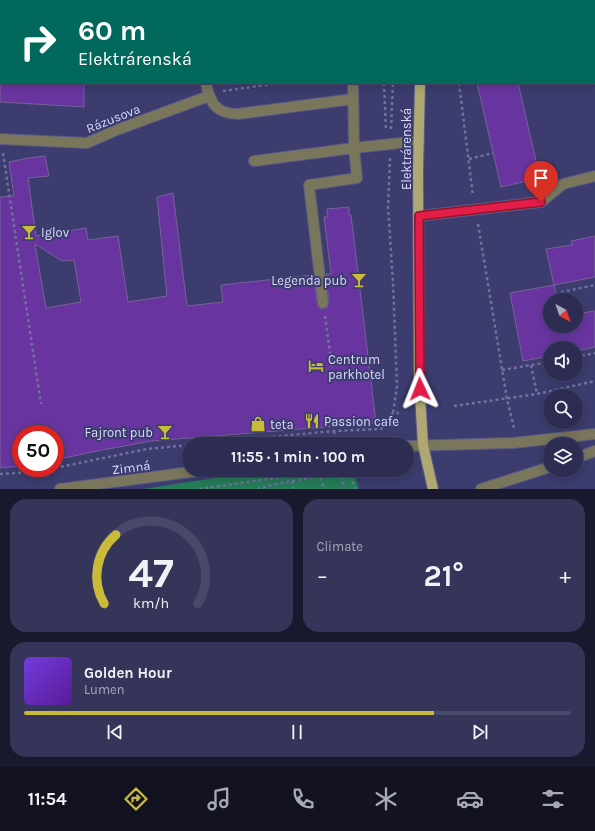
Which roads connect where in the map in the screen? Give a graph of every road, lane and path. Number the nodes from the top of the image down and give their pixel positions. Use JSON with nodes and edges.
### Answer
{"nodes":[{"id":1,"x":206,"y":84,"type":"edge"},
{"id":2,"x":272,"y":84,"type":"edge"},
{"id":3,"x":353,"y":84,"type":"edge"},
{"id":4,"x":384,"y":84,"type":"edge"},
{"id":5,"x":393,"y":84,"type":"edge"},
{"id":6,"x":420,"y":84,"type":"edge"},
{"id":7,"x":459,"y":84,"type":"edge"},
{"id":8,"x":209,"y":96,"type":"junction"},
{"id":9,"x":353,"y":99,"type":"junction"},
{"id":10,"x":0,"y":139,"type":"edge"},
{"id":11,"x":419,"y":141,"type":"junction"},
{"id":12,"x":388,"y":144,"type":"junction"},
{"id":13,"x":354,"y":148,"type":"junction"},
{"id":14,"x":493,"y":153,"type":"dead end"},
{"id":15,"x":469,"y":159,"type":"junction"},
{"id":16,"x":4,"y":161,"type":"dead end"},
{"id":17,"x":254,"y":161,"type":"dead end"},
{"id":18,"x":595,"y":176,"type":"edge"},
{"id":19,"x":475,"y":209,"type":"junction"},
{"id":20,"x":419,"y":216,"type":"junction"},
{"id":21,"x":595,"y":285,"type":"edge"},
{"id":22,"x":562,"y":292,"type":"dead end"},
{"id":23,"x":323,"y":303,"type":"joint"},
{"id":24,"x":595,"y":354,"type":"edge"},
{"id":25,"x":583,"y":356,"type":"edge"},
{"id":26,"x":543,"y":363,"type":"edge"},
{"id":27,"x":531,"y":365,"type":"junction"},
{"id":28,"x":332,"y":367,"type":"dead end"},
{"id":29,"x":502,"y":370,"type":"junction"},
{"id":30,"x":595,"y":381,"type":"edge"},
{"id":31,"x":537,"y":394,"type":"junction"},
{"id":32,"x":507,"y":398,"type":"junction"},
{"id":33,"x":41,"y":404,"type":"dead end"},
{"id":34,"x":454,"y":406,"type":"dead end"},
{"id":35,"x":393,"y":413,"type":"junction"},
{"id":36,"x":399,"y":413,"type":"dead end"},
{"id":37,"x":341,"y":425,"type":"dead end"},
{"id":38,"x":514,"y":429,"type":"dead end"},
{"id":39,"x":341,"y":430,"type":"junction"},
{"id":40,"x":334,"y":431,"type":"junction"},
{"id":41,"x":595,"y":434,"type":"edge"},
{"id":42,"x":271,"y":437,"type":"edge"},
{"id":43,"x":335,"y":437,"type":"edge"},
{"id":44,"x":423,"y":445,"type":"junction"},
{"id":45,"x":182,"y":446,"type":"edge"},
{"id":46,"x":414,"y":446,"type":"edge"},
{"id":47,"x":595,"y":451,"type":"edge"},
{"id":48,"x":583,"y":455,"type":"edge"},
{"id":49,"x":64,"y":466,"type":"edge"},
{"id":50,"x":543,"y":469,"type":"edge"},
{"id":51,"x":12,"y":473,"type":"edge"},
{"id":52,"x":182,"y":473,"type":"edge"},
{"id":53,"x":0,"y":474,"type":"edge"},
{"id":54,"x":282,"y":477,"type":"edge"},
{"id":55,"x":314,"y":477,"type":"edge"},
{"id":56,"x":320,"y":477,"type":"edge"},
{"id":57,"x":342,"y":477,"type":"edge"},
{"id":58,"x":351,"y":477,"type":"edge"},
{"id":59,"x":292,"y":481,"type":"junction"},
{"id":60,"x":60,"y":489,"type":"edge"},
{"id":61,"x":199,"y":489,"type":"edge"},
{"id":62,"x":257,"y":489,"type":"edge"},
{"id":63,"x":294,"y":489,"type":"edge"},
{"id":64,"x":324,"y":489,"type":"edge"},
{"id":65,"x":344,"y":489,"type":"edge"},
{"id":66,"x":354,"y":489,"type":"edge"},
{"id":67,"x":433,"y":489,"type":"edge"},
{"id":68,"x":482,"y":489,"type":"edge"}],
"edges":[{"from":1,"to":8,"type":"street"},
{"from":2,"to":8,"type":"path"},
{"from":3,"to":9,"type":"street"},
{"from":4,"to":12,"type":"path"},
{"from":5,"to":12,"type":"path"},
{"from":6,"to":11,"type":"main road","name":"Elektrárenská"},
{"from":7,"to":15,"type":"path"},
{"from":8,"to":9,"type":"street"},
{"from":8,"to":10,"type":"street","name":"Rázusova"},
{"from":9,"to":13,"type":"street"},
{"from":11,"to":12,"type":"street"},
{"from":11,"to":20,"type":"main road","name":"Elektrárenská"},
{"from":12,"to":13,"type":"street"},
{"from":12,"to":35,"type":"path"},
{"from":13,"to":17,"type":"street"},
{"from":13,"to":23,"type":"street"},
{"from":14,"to":15,"type":"path"},
{"from":15,"to":19,"type":"path"},
{"from":16,"to":33,"type":"path"},
{"from":18,"to":19,"type":"street"},
{"from":19,"to":20,"type":"street"},
{"from":19,"to":29,"type":"path"},
{"from":20,"to":44,"type":"main road","name":"Elektrárenská"},
{"from":21,"to":22,"type":"path"},
{"from":23,"to":28,"type":"path"},
{"from":24,"to":25,"type":"path"},
{"from":26,"to":27,"type":"path"},
{"from":27,"to":29,"type":"path"},
{"from":27,"to":31,"type":"path"},
{"from":29,"to":32,"type":"path"},
{"from":30,"to":31,"type":"path"},
{"from":31,"to":32,"type":"path"},
{"from":32,"to":34,"type":"path"},
{"from":32,"to":38,"type":"path"},
{"from":35,"to":36,"type":"path"},
{"from":35,"to":39,"type":"path"},
{"from":37,"to":39,"type":"path"},
{"from":39,"to":40,"type":"path"},
{"from":40,"to":42,"type":"path"},
{"from":40,"to":43,"type":"path"},
{"from":41,"to":44,"type":"street"},
{"from":44,"to":46,"type":"street"},
{"from":44,"to":67,"type":"main road","name":"Elektrárenská"},
{"from":45,"to":49,"type":"path"},
{"from":47,"to":48,"type":"street"},
{"from":50,"to":68,"type":"street"},
{"from":51,"to":53,"type":"path"},
{"from":52,"to":60,"type":"street","name":"Zimná"},
{"from":54,"to":61,"type":"path"},
{"from":55,"to":59,"type":"path"},
{"from":56,"to":64,"type":"path"},
{"from":57,"to":65,"type":"path"},
{"from":58,"to":66,"type":"path"},
{"from":59,"to":62,"type":"path"},
{"from":59,"to":63,"type":"path"}]}
